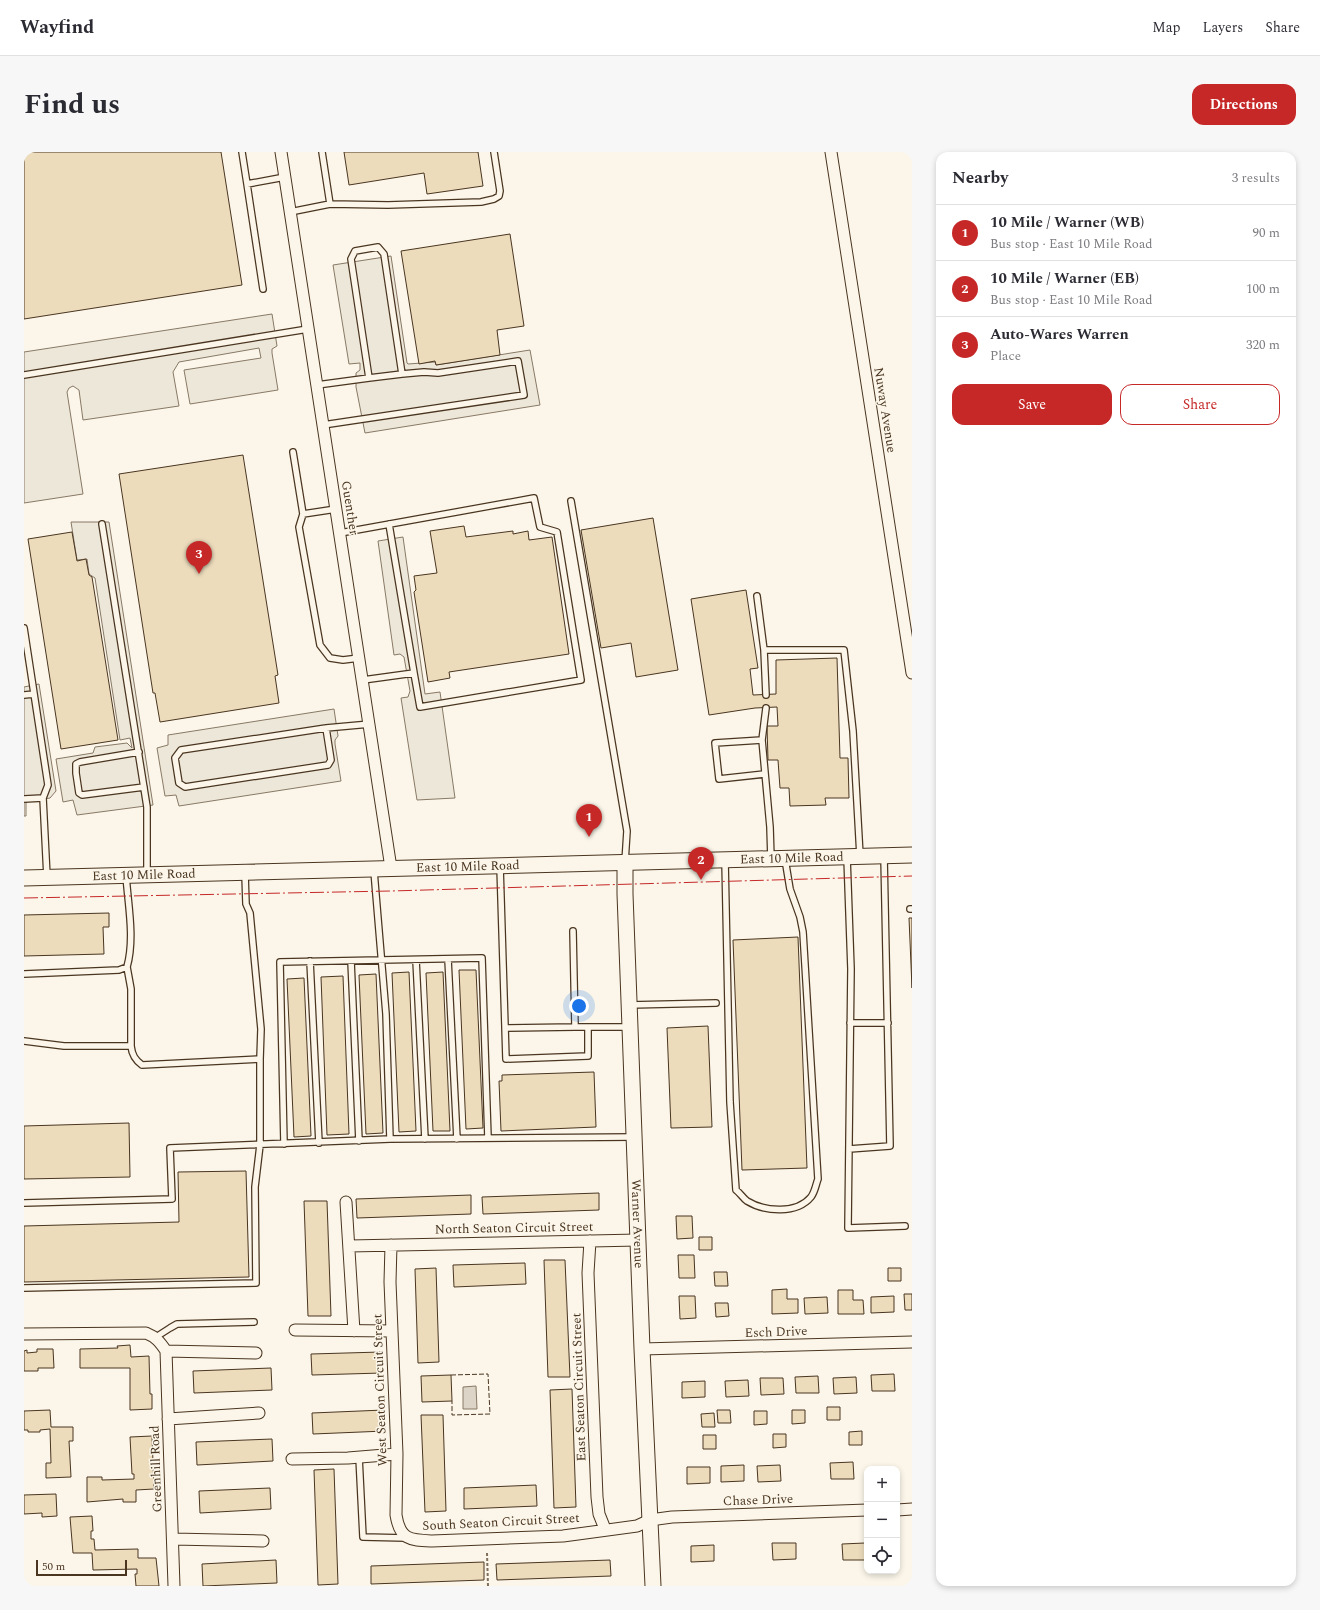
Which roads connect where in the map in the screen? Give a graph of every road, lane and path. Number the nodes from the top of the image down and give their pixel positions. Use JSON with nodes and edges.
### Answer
{"nodes":[{"id":1,"x":242,"y":152,"type":"edge"},
{"id":2,"x":281,"y":152,"type":"edge"},
{"id":3,"x":322,"y":152,"type":"edge"},
{"id":4,"x":494,"y":152,"type":"edge"},
{"id":5,"x":831,"y":152,"type":"edge"},
{"id":6,"x":285,"y":177,"type":"junction"},
{"id":7,"x":247,"y":184,"type":"junction"},
{"id":8,"x":330,"y":204,"type":"junction"},
{"id":9,"x":290,"y":212,"type":"junction"},
{"id":10,"x":263,"y":289,"type":"dead end"},
{"id":11,"x":308,"y":329,"type":"junction"},
{"id":12,"x":402,"y":374,"type":"junction"},
{"id":13,"x":24,"y":375,"type":"edge"},
{"id":14,"x":369,"y":378,"type":"junction"},
{"id":15,"x":317,"y":385,"type":"junction"},
{"id":16,"x":323,"y":425,"type":"junction"},
{"id":17,"x":293,"y":452,"type":"dead end"},
{"id":18,"x":571,"y":500,"type":"dead end"},
{"id":19,"x":336,"y":509,"type":"junction"},
{"id":20,"x":303,"y":514,"type":"junction"},
{"id":21,"x":102,"y":524,"type":"dead end"},
{"id":22,"x":389,"y":524,"type":"junction"},
{"id":23,"x":340,"y":533,"type":"junction"},
{"id":24,"x":757,"y":596,"type":"dead end"},
{"id":25,"x":24,"y":628,"type":"edge"},
{"id":26,"x":764,"y":650,"type":"junction"},
{"id":27,"x":359,"y":658,"type":"junction"},
{"id":28,"x":414,"y":672,"type":"junction"},
{"id":29,"x":912,"y":673,"type":"edge"},
{"id":30,"x":363,"y":680,"type":"junction"},
{"id":31,"x":34,"y":694,"type":"junction"},
{"id":32,"x":24,"y":695,"type":"edge"},
{"id":33,"x":766,"y":695,"type":"dead end"},
{"id":34,"x":766,"y":708,"type":"dead end"},
{"id":35,"x":370,"y":724,"type":"junction"},
{"id":36,"x":326,"y":728,"type":"junction"},
{"id":37,"x":762,"y":740,"type":"junction"},
{"id":38,"x":139,"y":752,"type":"junction"},
{"id":39,"x":764,"y":774,"type":"junction"},
{"id":40,"x":144,"y":787,"type":"junction"},
{"id":41,"x":43,"y":798,"type":"junction"},
{"id":42,"x":24,"y":799,"type":"edge"},
{"id":43,"x":884,"y":855,"type":"junction"},
{"id":44,"x":912,"y":855,"type":"edge"},
{"id":45,"x":853,"y":856,"type":"junction"},
{"id":46,"x":778,"y":859,"type":"junction"},
{"id":47,"x":725,"y":860,"type":"junction"},
{"id":48,"x":625,"y":862,"type":"junction"},
{"id":49,"x":500,"y":866,"type":"junction"},
{"id":50,"x":374,"y":868,"type":"junction"},
{"id":51,"x":391,"y":868,"type":"junction"},
{"id":52,"x":245,"y":872,"type":"junction"},
{"id":53,"x":147,"y":874,"type":"junction"},
{"id":54,"x":126,"y":875,"type":"junction"},
{"id":55,"x":47,"y":877,"type":"junction"},
{"id":56,"x":24,"y":878,"type":"edge"},
{"id":57,"x":573,"y":930,"type":"dead end"},
{"id":58,"x":448,"y":959,"type":"junction"},
{"id":59,"x":416,"y":960,"type":"junction"},
{"id":60,"x":310,"y":961,"type":"junction"},
{"id":61,"x":351,"y":961,"type":"junction"},
{"id":62,"x":382,"y":961,"type":"junction"},
{"id":63,"x":127,"y":967,"type":"junction"},
{"id":64,"x":24,"y":974,"type":"edge"},
{"id":65,"x":716,"y":1003,"type":"dead end"},
{"id":66,"x":629,"y":1005,"type":"junction"},
{"id":67,"x":850,"y":1023,"type":"junction"},
{"id":68,"x":888,"y":1023,"type":"junction"},
{"id":69,"x":574,"y":1027,"type":"junction"},
{"id":70,"x":588,"y":1027,"type":"junction"},
{"id":71,"x":630,"y":1027,"type":"junction"},
{"id":72,"x":505,"y":1028,"type":"junction"},
{"id":73,"x":24,"y":1042,"type":"edge"},
{"id":74,"x":131,"y":1046,"type":"junction"},
{"id":75,"x":260,"y":1059,"type":"junction"},
{"id":76,"x":634,"y":1137,"type":"junction"},
{"id":77,"x":488,"y":1138,"type":"junction"},
{"id":78,"x":390,"y":1139,"type":"junction"},
{"id":79,"x":425,"y":1139,"type":"junction"},
{"id":80,"x":457,"y":1139,"type":"junction"},
{"id":81,"x":359,"y":1141,"type":"junction"},
{"id":82,"x":319,"y":1143,"type":"junction"},
{"id":83,"x":284,"y":1144,"type":"junction"},
{"id":84,"x":260,"y":1145,"type":"junction"},
{"id":85,"x":849,"y":1149,"type":"junction"},
{"id":86,"x":346,"y":1202,"type":"dead end"},
{"id":87,"x":24,"y":1203,"type":"edge"},
{"id":88,"x":905,"y":1226,"type":"dead end"},
{"id":89,"x":638,"y":1240,"type":"junction"},
{"id":90,"x":590,"y":1241,"type":"junction"},
{"id":91,"x":391,"y":1245,"type":"junction"},
{"id":92,"x":349,"y":1246,"type":"junction"},
{"id":93,"x":24,"y":1288,"type":"edge"},
{"id":94,"x":254,"y":1322,"type":"dead end"},
{"id":95,"x":295,"y":1330,"type":"dead end"},
{"id":96,"x":354,"y":1331,"type":"junction"},
{"id":97,"x":392,"y":1331,"type":"junction"},
{"id":98,"x":24,"y":1334,"type":"edge"},
{"id":99,"x":156,"y":1337,"type":"junction"},
{"id":100,"x":912,"y":1342,"type":"edge"},
{"id":101,"x":642,"y":1349,"type":"junction"},
{"id":102,"x":166,"y":1351,"type":"junction"},
{"id":103,"x":256,"y":1353,"type":"dead end"},
{"id":104,"x":259,"y":1413,"type":"dead end"},
{"id":105,"x":168,"y":1419,"type":"junction"},
{"id":106,"x":397,"y":1454,"type":"junction"},
{"id":107,"x":359,"y":1457,"type":"junction"},
{"id":108,"x":292,"y":1459,"type":"dead end"},
{"id":109,"x":912,"y":1509,"type":"edge"},
{"id":110,"x":864,"y":1510,"type":"edge"},
{"id":111,"x":900,"y":1510,"type":"edge"},
{"id":112,"x":650,"y":1520,"type":"junction"},
{"id":113,"x":605,"y":1530,"type":"junction"},
{"id":114,"x":404,"y":1536,"type":"junction"},
{"id":115,"x":173,"y":1539,"type":"junction"},
{"id":116,"x":263,"y":1541,"type":"dead end"},
{"id":117,"x":487,"y":1553,"type":"dead end"},
{"id":118,"x":174,"y":1586,"type":"edge"},
{"id":119,"x":488,"y":1586,"type":"edge"},
{"id":120,"x":653,"y":1586,"type":"edge"}],
"edges":[{"from":1,"to":7,"type":"lane"},
{"from":2,"to":6,"type":"street","name":"Guenther"},
{"from":3,"to":8,"type":"lane"},
{"from":4,"to":8,"type":"lane"},
{"from":5,"to":29,"type":"street","name":"Nuway Avenue"},
{"from":6,"to":7,"type":"lane"},
{"from":6,"to":9,"type":"street","name":"Guenther"},
{"from":7,"to":10,"type":"lane"},
{"from":8,"to":9,"type":"lane"},
{"from":9,"to":11,"type":"street","name":"Guenther"},
{"from":11,"to":13,"type":"lane"},
{"from":11,"to":15,"type":"street","name":"Guenther"},
{"from":12,"to":14,"type":"lane"},
{"from":12,"to":14,"type":"lane"},
{"from":12,"to":16,"type":"lane"},
{"from":14,"to":15,"type":"lane"},
{"from":15,"to":16,"type":"street","name":"Guenther"},
{"from":16,"to":19,"type":"street","name":"Guenther"},
{"from":17,"to":20,"type":"lane"},
{"from":18,"to":48,"type":"lane"},
{"from":19,"to":20,"type":"lane"},
{"from":19,"to":23,"type":"street","name":"Guenther"},
{"from":20,"to":27,"type":"lane"},
{"from":21,"to":38,"type":"lane"},
{"from":22,"to":23,"type":"lane"},
{"from":22,"to":28,"type":"lane"},
{"from":22,"to":28,"type":"lane"},
{"from":23,"to":27,"type":"street","name":"Guenther"},
{"from":24,"to":26,"type":"lane"},
{"from":25,"to":31,"type":"lane"},
{"from":26,"to":33,"type":"lane"},
{"from":26,"to":45,"type":"lane"},
{"from":27,"to":30,"type":"street","name":"Guenther"},
{"from":28,"to":30,"type":"lane"},
{"from":30,"to":35,"type":"street","name":"Guenther"},
{"from":31,"to":32,"type":"lane"},
{"from":31,"to":41,"type":"lane"},
{"from":34,"to":37,"type":"lane"},
{"from":35,"to":36,"type":"lane"},
{"from":35,"to":51,"type":"street","name":"Guenther"},
{"from":36,"to":36,"type":"lane"},
{"from":37,"to":39,"type":"lane"},
{"from":37,"to":39,"type":"lane"},
{"from":38,"to":40,"type":"lane"},
{"from":38,"to":40,"type":"lane"},
{"from":39,"to":46,"type":"lane"},
{"from":40,"to":53,"type":"lane"},
{"from":41,"to":42,"type":"lane"},
{"from":41,"to":55,"type":"lane"},
{"from":43,"to":44,"type":"main road","name":"East 10 Mile Road"},
{"from":43,"to":45,"type":"main road","name":"East 10 Mile Road"},
{"from":43,"to":68,"type":"lane"},
{"from":45,"to":46,"type":"main road","name":"East 10 Mile Road"},
{"from":45,"to":67,"type":"lane"},
{"from":46,"to":47,"type":"main road","name":"East 10 Mile Road"},
{"from":46,"to":47,"type":"lane"},
{"from":47,"to":48,"type":"main road","name":"East 10 Mile Road"},
{"from":48,"to":49,"type":"main road","name":"East 10 Mile Road"},
{"from":48,"to":66,"type":"main road","name":"Warner Avenue"},
{"from":49,"to":51,"type":"main road","name":"East 10 Mile Road"},
{"from":49,"to":72,"type":"lane"},
{"from":50,"to":51,"type":"main road","name":"East 10 Mile Road"},
{"from":50,"to":52,"type":"main road","name":"East 10 Mile Road"},
{"from":50,"to":62,"type":"lane"},
{"from":52,"to":53,"type":"main road","name":"East 10 Mile Road"},
{"from":52,"to":75,"type":"lane"},
{"from":53,"to":54,"type":"main road","name":"East 10 Mile Road"},
{"from":54,"to":55,"type":"main road","name":"East 10 Mile Road"},
{"from":54,"to":63,"type":"lane"},
{"from":55,"to":56,"type":"main road","name":"East 10 Mile Road"},
{"from":57,"to":69,"type":"lane"},
{"from":58,"to":59,"type":"lane"},
{"from":58,"to":77,"type":"lane"},
{"from":58,"to":80,"type":"lane"},
{"from":59,"to":62,"type":"lane"},
{"from":59,"to":79,"type":"lane"},
{"from":60,"to":61,"type":"lane"},
{"from":60,"to":82,"type":"lane"},
{"from":60,"to":83,"type":"lane"},
{"from":61,"to":62,"type":"lane"},
{"from":61,"to":81,"type":"lane"},
{"from":62,"to":78,"type":"lane"},
{"from":63,"to":64,"type":"lane"},
{"from":63,"to":74,"type":"lane"},
{"from":65,"to":66,"type":"lane"},
{"from":66,"to":71,"type":"main road","name":"Warner Avenue"},
{"from":67,"to":68,"type":"lane"},
{"from":67,"to":85,"type":"lane"},
{"from":68,"to":85,"type":"lane"},
{"from":69,"to":70,"type":"lane"},
{"from":69,"to":72,"type":"lane"},
{"from":70,"to":71,"type":"lane"},
{"from":70,"to":72,"type":"lane"},
{"from":71,"to":76,"type":"main road","name":"Warner Avenue"},
{"from":73,"to":74,"type":"lane"},
{"from":74,"to":75,"type":"lane"},
{"from":75,"to":84,"type":"lane"},
{"from":76,"to":77,"type":"lane"},
{"from":76,"to":89,"type":"main road","name":"Warner Avenue"},
{"from":77,"to":80,"type":"lane"},
{"from":78,"to":79,"type":"lane"},
{"from":78,"to":81,"type":"lane"},
{"from":79,"to":80,"type":"lane"},
{"from":81,"to":82,"type":"lane"},
{"from":82,"to":83,"type":"lane"},
{"from":83,"to":84,"type":"lane"},
{"from":84,"to":87,"type":"lane"},
{"from":84,"to":93,"type":"lane"},
{"from":85,"to":88,"type":"lane"},
{"from":86,"to":92,"type":"street"},
{"from":89,"to":90,"type":"street","name":"North Seaton Circuit Street"},
{"from":89,"to":101,"type":"main road","name":"Warner Avenue"},
{"from":90,"to":91,"type":"street","name":"North Seaton Circuit Street"},
{"from":90,"to":113,"type":"street","name":"East Seaton Circuit Street"},
{"from":91,"to":92,"type":"street","name":"North Seaton Circuit Street"},
{"from":91,"to":97,"type":"street","name":"West Seaton Circuit Street"},
{"from":92,"to":96,"type":"street"},
{"from":94,"to":99,"type":"lane"},
{"from":95,"to":96,"type":"street"},
{"from":96,"to":97,"type":"street"},
{"from":97,"to":106,"type":"street","name":"West Seaton Circuit Street"},
{"from":98,"to":99,"type":"street"},
{"from":99,"to":102,"type":"street"},
{"from":100,"to":101,"type":"street","name":"Esch Drive"},
{"from":101,"to":112,"type":"main road","name":"Warner Avenue"},
{"from":102,"to":103,"type":"street"},
{"from":102,"to":105,"type":"street","name":"Greenhill Road"},
{"from":104,"to":105,"type":"street"},
{"from":105,"to":115,"type":"street","name":"Greenhill Road"},
{"from":106,"to":107,"type":"street"},
{"from":106,"to":114,"type":"street","name":"West Seaton Circuit Street"},
{"from":107,"to":108,"type":"street"},
{"from":107,"to":114,"type":"lane"},
{"from":109,"to":111,"type":"street"},
{"from":110,"to":112,"type":"street","name":"Chase Drive"},
{"from":112,"to":113,"type":"street","name":"South Seaton Circuit Street"},
{"from":112,"to":120,"type":"main road","name":"Warner Avenue"},
{"from":113,"to":114,"type":"street","name":"South Seaton Circuit Street"},
{"from":115,"to":116,"type":"street"},
{"from":115,"to":118,"type":"street","name":"Greenhill Road"},
{"from":117,"to":119,"type":"path"}]}
